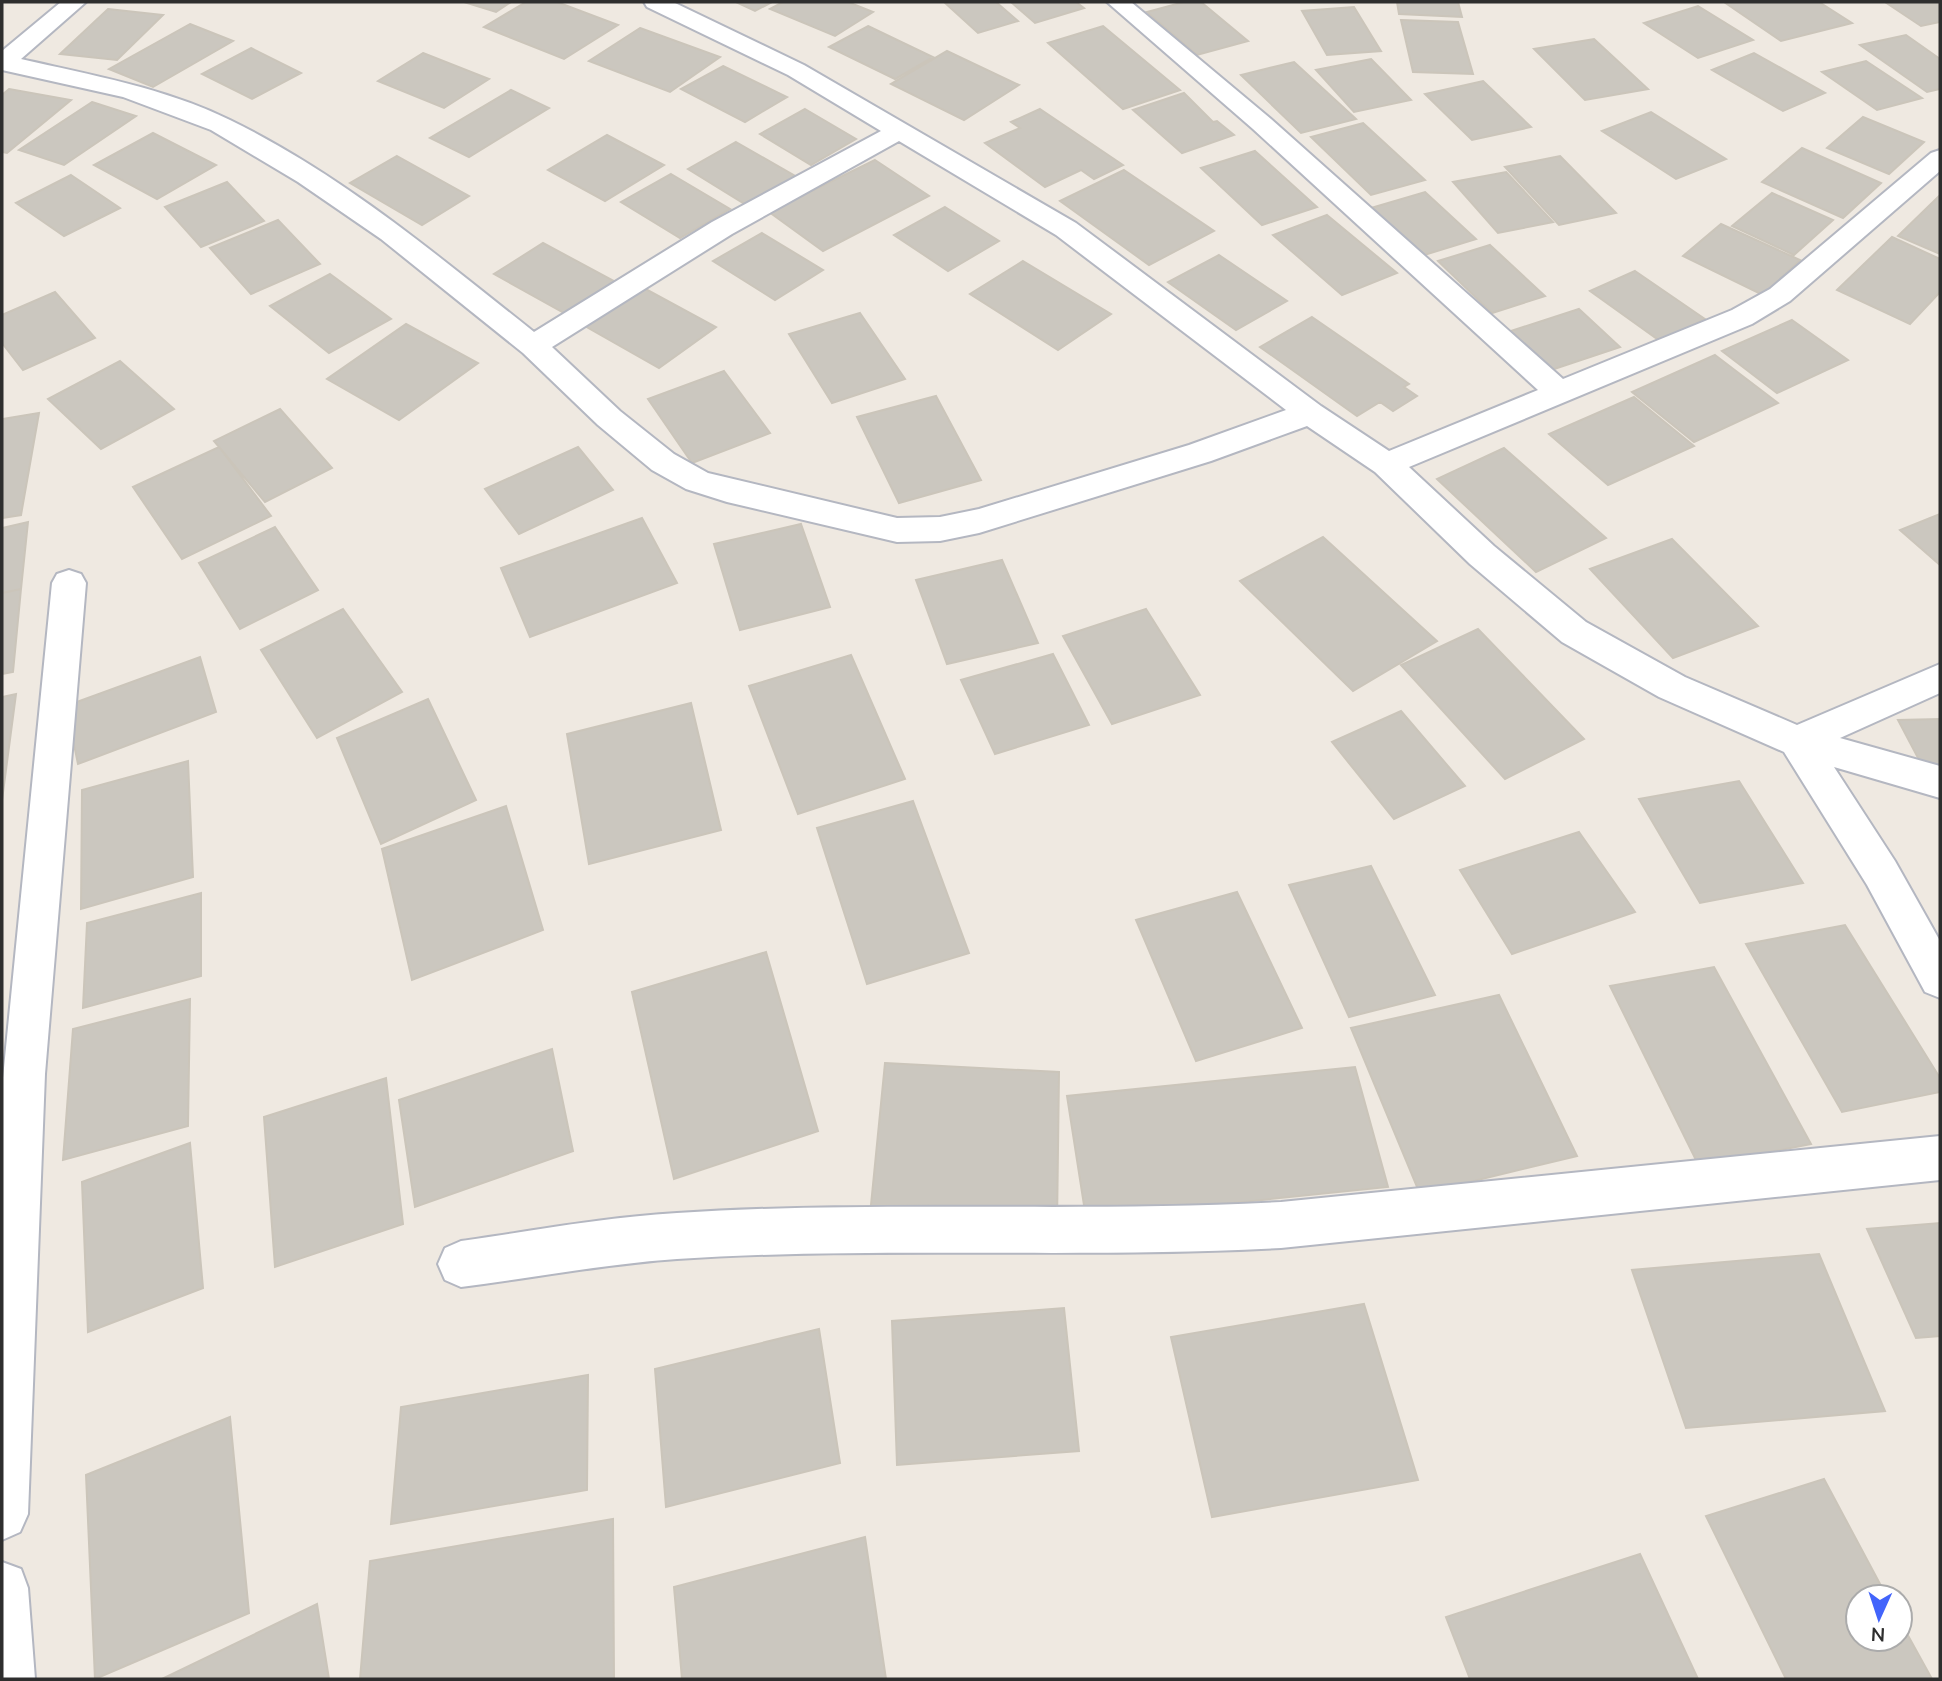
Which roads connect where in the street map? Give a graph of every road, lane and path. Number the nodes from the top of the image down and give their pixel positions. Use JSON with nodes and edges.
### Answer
{"nodes":[{"id":1,"x":75,"y":2,"type":"edge"},
{"id":2,"x":655,"y":2,"type":"edge"},
{"id":3,"x":1118,"y":2,"type":"edge"},
{"id":4,"x":3,"y":62,"type":"edge"},
{"id":5,"x":899,"y":131,"type":"junction"},
{"id":6,"x":1940,"y":158,"type":"edge"},
{"id":7,"x":533,"y":346,"type":"junction"},
{"id":8,"x":1560,"y":393,"type":"junction"},
{"id":9,"x":1310,"y":413,"type":"junction"},
{"id":10,"x":1386,"y":464,"type":"junction"},
{"id":11,"x":69,"y":583,"type":"dead end"},
{"id":12,"x":1940,"y":678,"type":"edge"},
{"id":13,"x":1797,"y":741,"type":"junction"},
{"id":14,"x":1940,"y":782,"type":"edge"},
{"id":15,"x":1940,"y":979,"type":"edge"},
{"id":16,"x":13,"y":1074,"type":"edge"},
{"id":17,"x":1940,"y":1158,"type":"edge"},
{"id":18,"x":461,"y":1264,"type":"dead end"},
{"id":19,"x":2,"y":1514,"type":"edge"},
{"id":20,"x":2,"y":1588,"type":"edge"},
{"id":21,"x":8,"y":1679,"type":"edge"}],
"edges":[{"from":1,"to":4,"type":"street"},
{"from":2,"to":5,"type":"street"},
{"from":3,"to":8,"type":"street"},
{"from":4,"to":7,"type":"street"},
{"from":5,"to":7,"type":"street"},
{"from":5,"to":9,"type":"street"},
{"from":6,"to":8,"type":"street"},
{"from":7,"to":9,"type":"street"},
{"from":8,"to":10,"type":"street"},
{"from":9,"to":10,"type":"street"},
{"from":10,"to":13,"type":"street"},
{"from":11,"to":16,"type":"street"},
{"from":12,"to":13,"type":"street"},
{"from":13,"to":14,"type":"street"},
{"from":13,"to":15,"type":"street"},
{"from":16,"to":19,"type":"street"},
{"from":17,"to":18,"type":"street"},
{"from":20,"to":21,"type":"street"}]}
